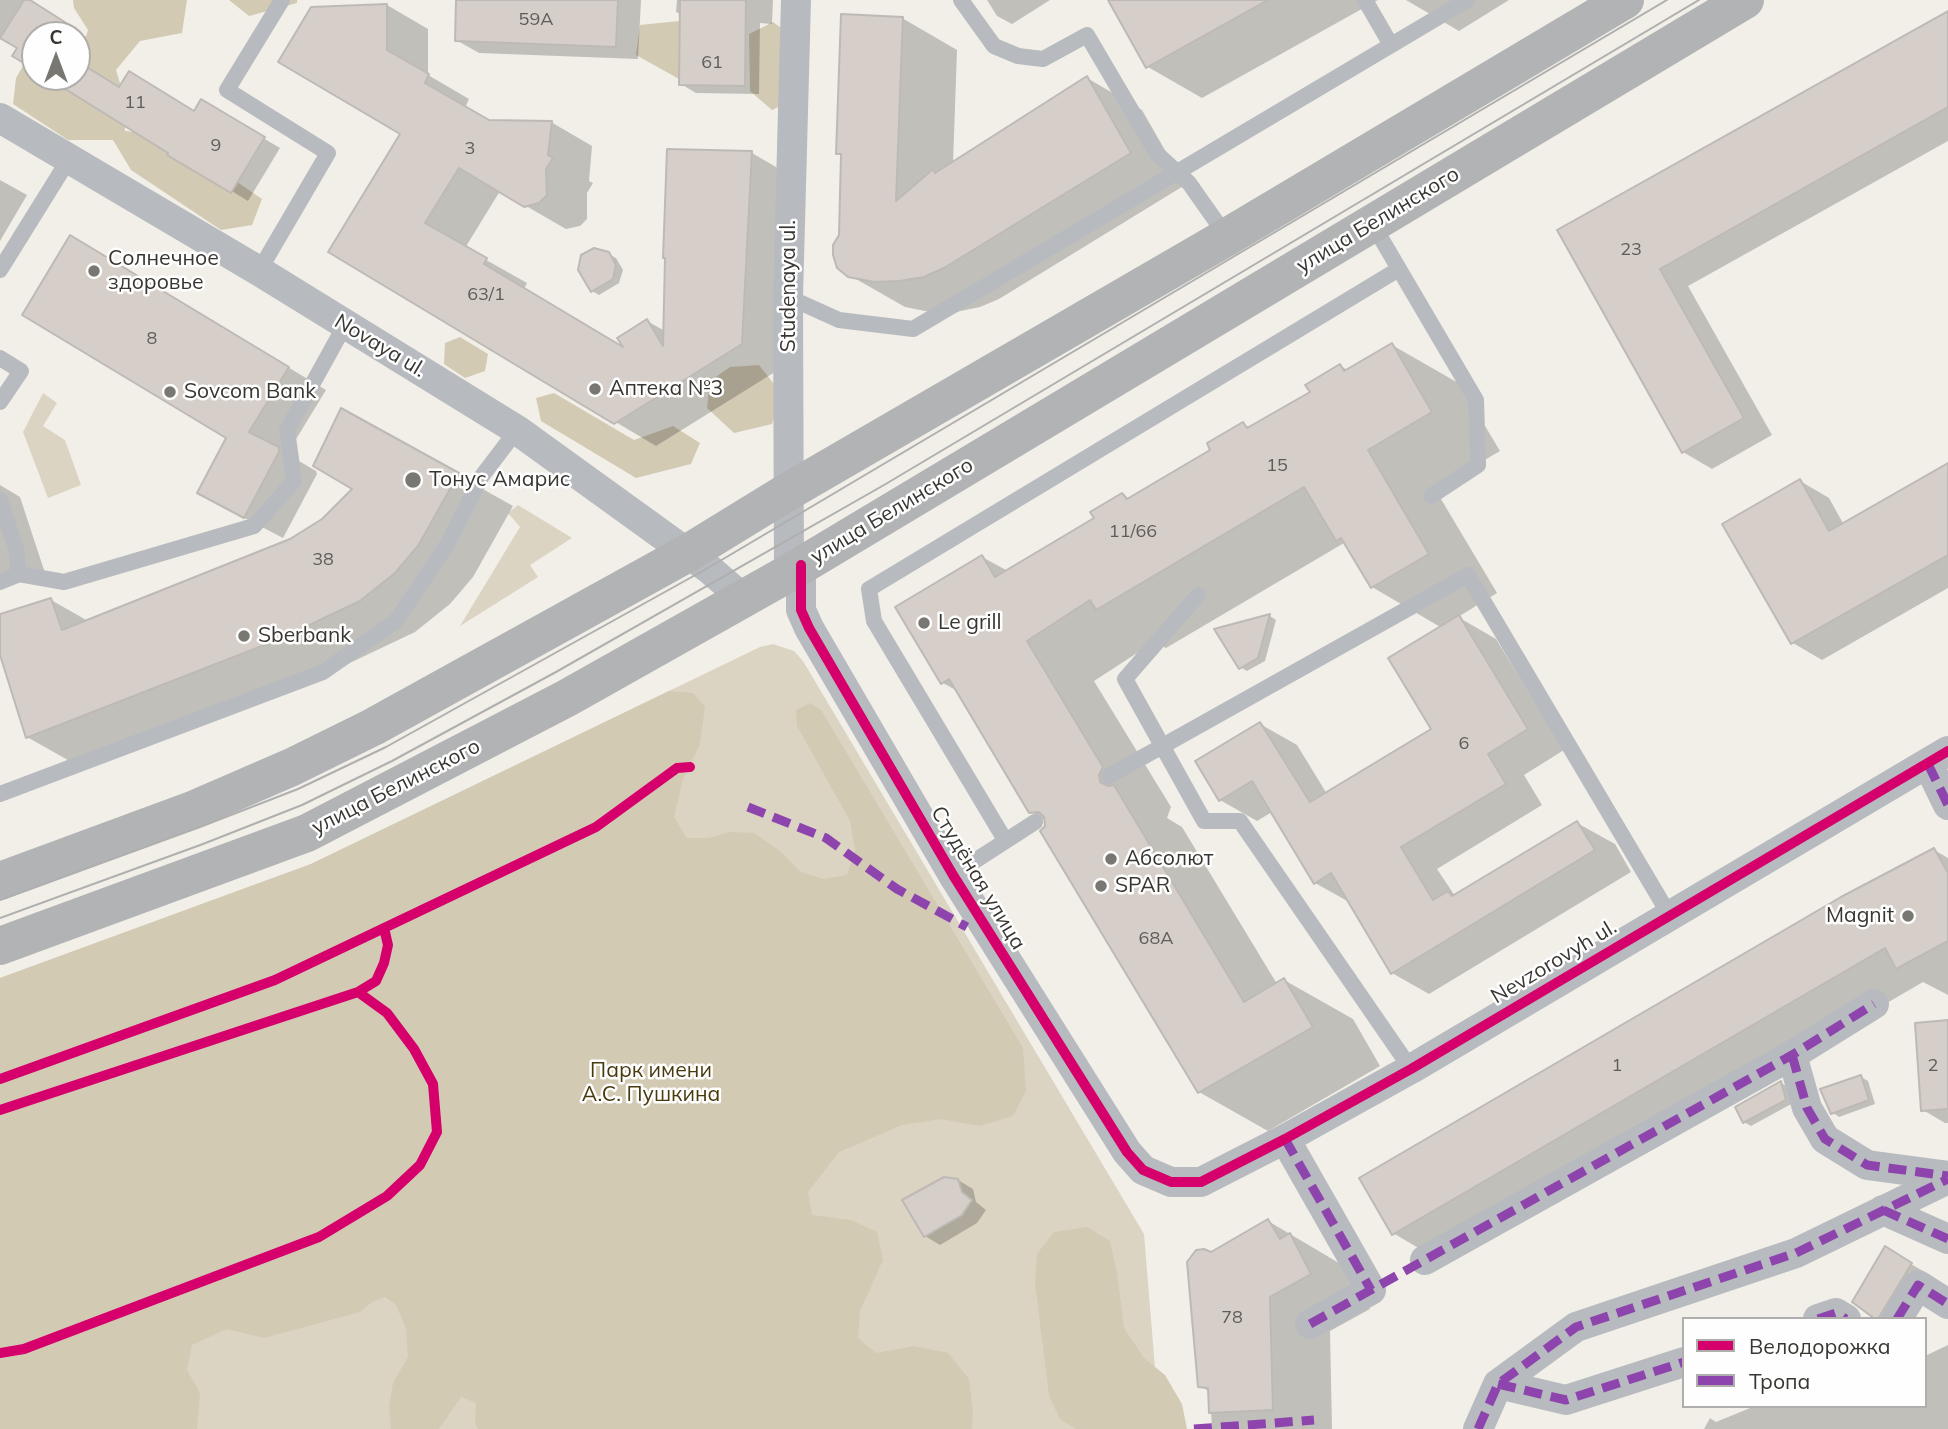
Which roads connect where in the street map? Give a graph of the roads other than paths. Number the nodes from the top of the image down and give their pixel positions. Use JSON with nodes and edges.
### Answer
{"nodes":[{"id":1,"x":282,"y":0,"type":"edge"},
{"id":2,"x":796,"y":0,"type":"edge"},
{"id":3,"x":961,"y":0,"type":"edge"},
{"id":4,"x":1365,"y":0,"type":"edge"},
{"id":5,"x":1467,"y":0,"type":"edge"},
{"id":6,"x":1625,"y":0,"type":"edge"},
{"id":7,"x":1745,"y":0,"type":"edge"},
{"id":8,"x":1391,"y":45,"type":"junction"},
{"id":9,"x":0,"y":118,"type":"edge"},
{"id":10,"x":69,"y":159,"type":"junction"},
{"id":11,"x":1178,"y":173,"type":"junction"},
{"id":12,"x":1372,"y":223,"type":"junction"},
{"id":13,"x":1227,"y":237,"type":"junction"},
{"id":14,"x":1399,"y":269,"type":"junction"},
{"id":15,"x":0,"y":270,"type":"edge"},
{"id":16,"x":259,"y":271,"type":"junction"},
{"id":17,"x":788,"y":297,"type":"junction"},
{"id":18,"x":345,"y":326,"type":"junction"},
{"id":19,"x":0,"y":358,"type":"edge"},
{"id":20,"x":0,"y":402,"type":"edge"},
{"id":21,"x":517,"y":430,"type":"junction"},
{"id":22,"x":789,"y":491,"type":"junction"},
{"id":23,"x":1431,"y":496,"type":"dead end"},
{"id":24,"x":0,"y":500,"type":"edge"},
{"id":25,"x":688,"y":553,"type":"junction"},
{"id":26,"x":795,"y":569,"type":"junction"},
{"id":27,"x":19,"y":574,"type":"junction"},
{"id":28,"x":0,"y":582,"type":"edge"},
{"id":29,"x":1198,"y":595,"type":"dead end"},
{"id":30,"x":744,"y":598,"type":"junction"},
{"id":31,"x":1162,"y":747,"type":"junction"},
{"id":32,"x":1938,"y":757,"type":"edge"},
{"id":33,"x":1109,"y":776,"type":"dead end"},
{"id":34,"x":0,"y":794,"type":"edge"},
{"id":35,"x":1948,"y":805,"type":"edge"},
{"id":36,"x":1035,"y":822,"type":"dead end"},
{"id":37,"x":1005,"y":840,"type":"junction"},
{"id":38,"x":953,"y":876,"type":"junction"},
{"id":39,"x":0,"y":881,"type":"edge"},
{"id":40,"x":1670,"y":916,"type":"junction"},
{"id":41,"x":0,"y":946,"type":"edge"},
{"id":42,"x":1874,"y":1004,"type":"dead end"},
{"id":43,"x":1792,"y":1055,"type":"junction"},
{"id":44,"x":1411,"y":1069,"type":"junction"},
{"id":45,"x":1285,"y":1139,"type":"junction"},
{"id":46,"x":1948,"y":1177,"type":"edge"},
{"id":47,"x":1171,"y":1182,"type":"joint"},
{"id":48,"x":1884,"y":1210,"type":"junction"},
{"id":49,"x":1948,"y":1240,"type":"edge"},
{"id":50,"x":1425,"y":1261,"type":"dead end"},
{"id":51,"x":1948,"y":1304,"type":"edge"},
{"id":52,"x":1824,"y":1317,"type":"edge"},
{"id":53,"x":1843,"y":1317,"type":"edge"},
{"id":54,"x":1898,"y":1317,"type":"edge"},
{"id":55,"x":1310,"y":1324,"type":"dead end"},
{"id":56,"x":1682,"y":1363,"type":"edge"},
{"id":57,"x":1498,"y":1384,"type":"junction"},
{"id":58,"x":1478,"y":1429,"type":"edge"}],
"edges":[{"from":1,"to":16,"type":"lane"},
{"from":2,"to":17,"type":"street","name":"Studenaya ul."},
{"from":3,"to":11,"type":"lane"},
{"from":4,"to":8,"type":"lane"},
{"from":5,"to":8,"type":"lane"},
{"from":6,"to":13,"type":"main road"},
{"from":7,"to":12,"type":"main road","name":"улица Белинского"},
{"from":8,"to":11,"type":"lane"},
{"from":9,"to":10,"type":"street","name":"Novaya ul."},
{"from":10,"to":15,"type":"lane"},
{"from":10,"to":16,"type":"street","name":"Novaya ul."},
{"from":11,"to":13,"type":"lane"},
{"from":11,"to":17,"type":"lane"},
{"from":12,"to":14,"type":"lane"},
{"from":12,"to":26,"type":"main road","name":"улица Белинского"},
{"from":13,"to":22,"type":"main road"},
{"from":14,"to":23,"type":"lane"},
{"from":14,"to":37,"type":"lane"},
{"from":16,"to":18,"type":"street","name":"Novaya ul."},
{"from":17,"to":22,"type":"street","name":"Studenaya ul."},
{"from":18,"to":21,"type":"street","name":"Novaya ul."},
{"from":18,"to":27,"type":"lane"},
{"from":19,"to":20,"type":"lane"},
{"from":21,"to":25,"type":"street","name":"Novaya ul."},
{"from":21,"to":34,"type":"lane"},
{"from":22,"to":25,"type":"main road"},
{"from":22,"to":26,"type":"street","name":"Studenaya ul."},
{"from":24,"to":27,"type":"lane"},
{"from":25,"to":30,"type":"street","name":"Novaya ul."},
{"from":25,"to":39,"type":"main road"},
{"from":26,"to":30,"type":"main road","name":"улица Белинского"},
{"from":26,"to":38,"type":"street","name":"Студёная улица"},
{"from":27,"to":28,"type":"lane"},
{"from":29,"to":31,"type":"lane"},
{"from":30,"to":41,"type":"main road","name":"улица Белинского"},
{"from":31,"to":33,"type":"lane"},
{"from":31,"to":40,"type":"lane"},
{"from":31,"to":44,"type":"lane"},
{"from":32,"to":35,"type":"street"},
{"from":32,"to":40,"type":"street","name":"Nevzorovyh ul."},
{"from":36,"to":37,"type":"lane"},
{"from":37,"to":38,"type":"lane"},
{"from":38,"to":47,"type":"street","name":"Студёная улица"},
{"from":40,"to":44,"type":"street","name":"Nevzorovyh ul."},
{"from":42,"to":43,"type":"street"},
{"from":43,"to":46,"type":"street"},
{"from":43,"to":50,"type":"street"},
{"from":44,"to":45,"type":"street","name":"Nevzorovyh ul."},
{"from":45,"to":47,"type":"street","name":"Nevzorovyh ul."},
{"from":45,"to":55,"type":"street"},
{"from":46,"to":48,"type":"street"},
{"from":48,"to":49,"type":"street"},
{"from":48,"to":57,"type":"street"},
{"from":51,"to":54,"type":"street"},
{"from":52,"to":53,"type":"street"},
{"from":56,"to":57,"type":"street"},
{"from":57,"to":58,"type":"street"}]}
